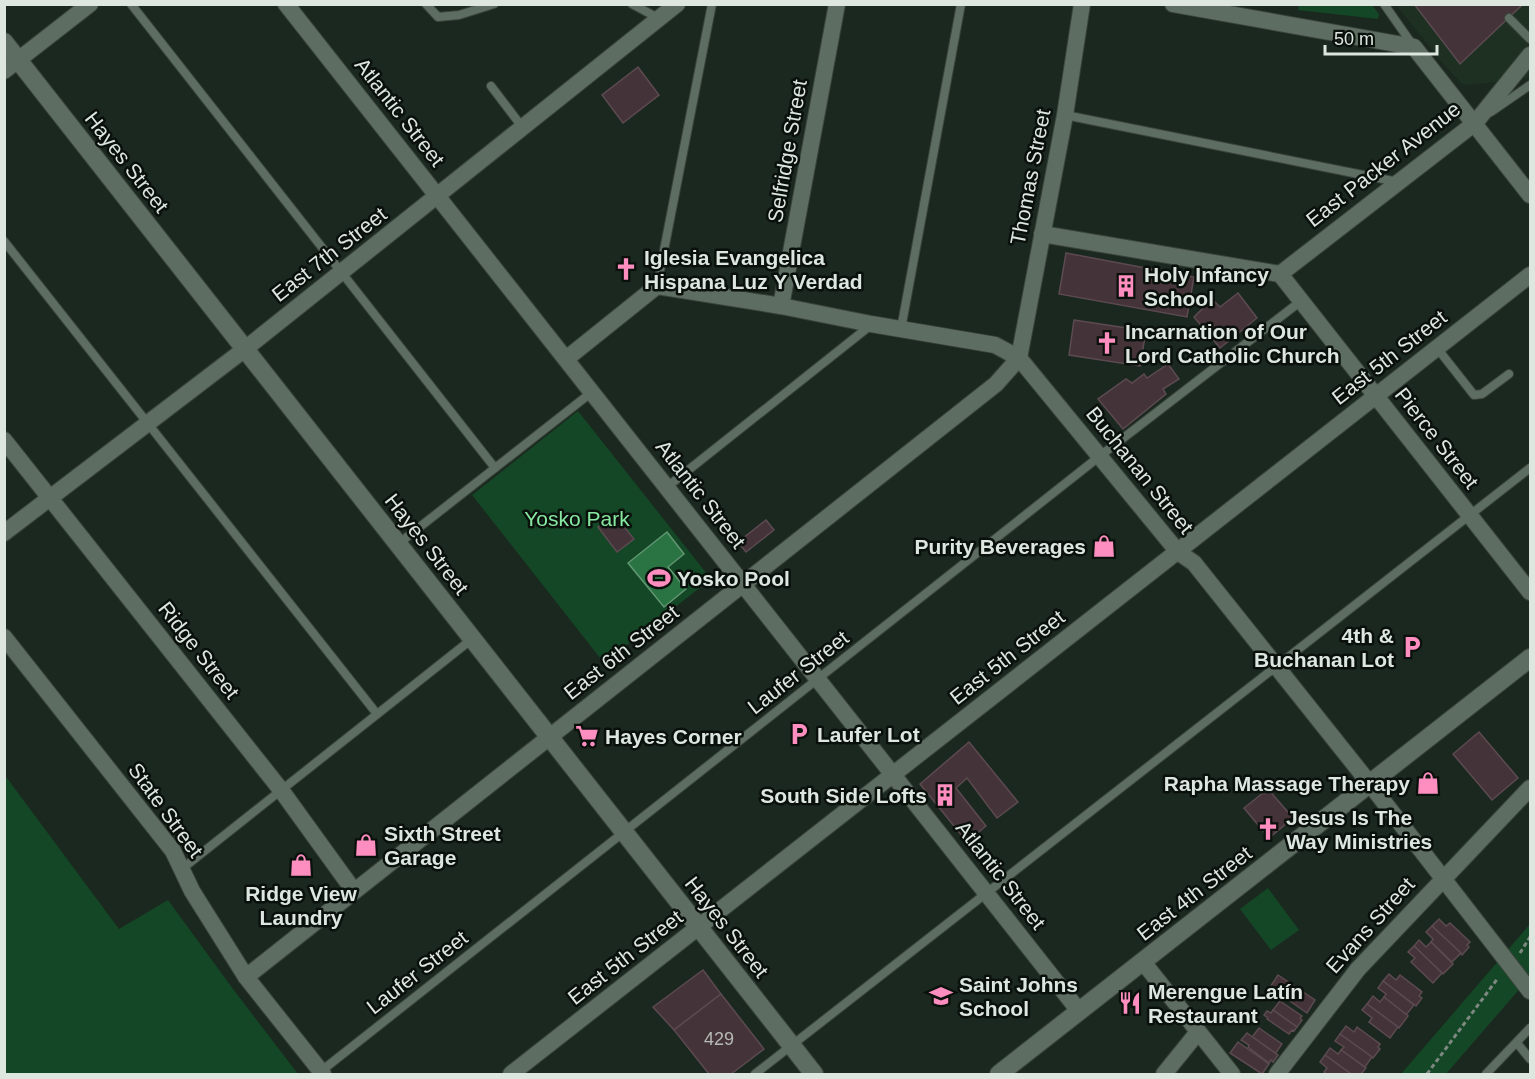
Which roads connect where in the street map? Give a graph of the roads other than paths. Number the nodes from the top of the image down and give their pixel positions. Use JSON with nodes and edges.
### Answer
{"nodes":[{"id":1,"x":90,"y":4,"type":"edge"},
{"id":2,"x":131,"y":4,"type":"edge"},
{"id":3,"x":286,"y":4,"type":"edge"},
{"id":4,"x":426,"y":4,"type":"edge"},
{"id":5,"x":494,"y":4,"type":"edge"},
{"id":6,"x":632,"y":4,"type":"edge"},
{"id":7,"x":677,"y":4,"type":"edge"},
{"id":8,"x":712,"y":4,"type":"edge"},
{"id":9,"x":837,"y":4,"type":"edge"},
{"id":10,"x":961,"y":4,"type":"edge"},
{"id":11,"x":1082,"y":4,"type":"edge"},
{"id":12,"x":1173,"y":4,"type":"edge"},
{"id":13,"x":1384,"y":4,"type":"edge"},
{"id":14,"x":1509,"y":18,"type":"dead end"},
{"id":15,"x":660,"y":19,"type":"junction"},
{"id":16,"x":1530,"y":39,"type":"edge"},
{"id":17,"x":4,"y":42,"type":"edge"},
{"id":18,"x":1414,"y":47,"type":"junction"},
{"id":19,"x":1530,"y":55,"type":"edge"},
{"id":20,"x":12,"y":66,"type":"edge"},
{"id":21,"x":491,"y":86,"type":"dead end"},
{"id":22,"x":1530,"y":86,"type":"edge"},
{"id":23,"x":1065,"y":115,"type":"junction"},
{"id":24,"x":1475,"y":123,"type":"junction"},
{"id":25,"x":523,"y":128,"type":"junction"},
{"id":26,"x":1399,"y":182,"type":"junction"},
{"id":27,"x":1530,"y":195,"type":"edge"},
{"id":28,"x":438,"y":196,"type":"junction"},
{"id":29,"x":1042,"y":234,"type":"junction"},
{"id":30,"x":4,"y":241,"type":"edge"},
{"id":31,"x":341,"y":273,"type":"junction"},
{"id":32,"x":1280,"y":274,"type":"junction"},
{"id":33,"x":1530,"y":275,"type":"edge"},
{"id":34,"x":657,"y":286,"type":"junction"},
{"id":35,"x":1301,"y":301,"type":"junction"},
{"id":36,"x":781,"y":306,"type":"junction"},
{"id":37,"x":871,"y":324,"type":"junction"},
{"id":38,"x":901,"y":329,"type":"junction"},
{"id":39,"x":1437,"y":348,"type":"junction"},
{"id":40,"x":245,"y":349,"type":"junction"},
{"id":41,"x":1019,"y":358,"type":"junction"},
{"id":42,"x":566,"y":359,"type":"junction"},
{"id":43,"x":1509,"y":374,"type":"dead end"},
{"id":44,"x":592,"y":392,"type":"junction"},
{"id":45,"x":1376,"y":396,"type":"junction"},
{"id":46,"x":147,"y":423,"type":"junction"},
{"id":47,"x":4,"y":440,"type":"edge"},
{"id":48,"x":1100,"y":456,"type":"junction"},
{"id":49,"x":495,"y":468,"type":"junction"},
{"id":50,"x":1530,"y":468,"type":"edge"},
{"id":51,"x":667,"y":487,"type":"junction"},
{"id":52,"x":50,"y":498,"type":"junction"},
{"id":53,"x":1469,"y":516,"type":"junction"},
{"id":54,"x":4,"y":533,"type":"edge"},
{"id":55,"x":398,"y":544,"type":"junction"},
{"id":56,"x":1178,"y":552,"type":"junction"},
{"id":57,"x":743,"y":584,"type":"junction"},
{"id":58,"x":1530,"y":592,"type":"edge"},
{"id":59,"x":4,"y":637,"type":"edge"},
{"id":60,"x":472,"y":639,"type":"junction"},
{"id":61,"x":1530,"y":658,"type":"edge"},
{"id":62,"x":1277,"y":667,"type":"junction"},
{"id":63,"x":818,"y":679,"type":"junction"},
{"id":64,"x":377,"y":714,"type":"junction"},
{"id":65,"x":549,"y":737,"type":"junction"},
{"id":66,"x":894,"y":775,"type":"junction"},
{"id":67,"x":1370,"y":784,"type":"junction"},
{"id":68,"x":1530,"y":788,"type":"edge"},
{"id":69,"x":281,"y":790,"type":"junction"},
{"id":70,"x":624,"y":832,"type":"junction"},
{"id":71,"x":183,"y":868,"type":"junction"},
{"id":72,"x":1443,"y":879,"type":"junction"},
{"id":73,"x":354,"y":891,"type":"junction"},
{"id":74,"x":986,"y":892,"type":"junction"},
{"id":75,"x":699,"y":927,"type":"junction"},
{"id":76,"x":1143,"y":962,"type":"junction"},
{"id":77,"x":246,"y":977,"type":"junction"},
{"id":78,"x":1530,"y":991,"type":"edge"},
{"id":79,"x":1079,"y":1011,"type":"junction"},
{"id":80,"x":1530,"y":1028,"type":"edge"},
{"id":81,"x":1198,"y":1032,"type":"junction"},
{"id":82,"x":1516,"y":1043,"type":"junction"},
{"id":83,"x":792,"y":1046,"type":"junction"},
{"id":84,"x":1530,"y":1059,"type":"edge"},
{"id":85,"x":321,"y":1073,"type":"edge"},
{"id":86,"x":511,"y":1074,"type":"edge"},
{"id":87,"x":755,"y":1074,"type":"edge"},
{"id":88,"x":814,"y":1074,"type":"edge"},
{"id":89,"x":999,"y":1074,"type":"edge"},
{"id":90,"x":1164,"y":1074,"type":"edge"},
{"id":91,"x":1232,"y":1074,"type":"edge"},
{"id":92,"x":1277,"y":1074,"type":"edge"},
{"id":93,"x":1486,"y":1074,"type":"edge"}],
"edges":[{"from":1,"to":20,"type":"street"},
{"from":2,"to":31,"type":"lane"},
{"from":3,"to":28,"type":"street","name":"Atlantic Street"},
{"from":4,"to":5,"type":"lane"},
{"from":6,"to":15,"type":"lane"},
{"from":7,"to":15,"type":"street","name":"East 7th Street"},
{"from":8,"to":34,"type":"lane"},
{"from":9,"to":36,"type":"street","name":"Selfridge Street"},
{"from":10,"to":38,"type":"lane"},
{"from":11,"to":23,"type":"street","name":"Thomas Street"},
{"from":12,"to":18,"type":"street"},
{"from":13,"to":18,"type":"lane"},
{"from":14,"to":16,"type":"lane"},
{"from":15,"to":25,"type":"street","name":"East 7th Street"},
{"from":17,"to":20,"type":"street","name":"Hayes Street"},
{"from":18,"to":24,"type":"street"},
{"from":19,"to":24,"type":"street","name":"East Packer Avenue"},
{"from":20,"to":40,"type":"street","name":"Hayes Street"},
{"from":21,"to":25,"type":"lane"},
{"from":22,"to":24,"type":"lane"},
{"from":23,"to":26,"type":"lane"},
{"from":23,"to":29,"type":"street","name":"Thomas Street"},
{"from":24,"to":26,"type":"street","name":"East Packer Avenue"},
{"from":24,"to":27,"type":"street"},
{"from":25,"to":28,"type":"street","name":"East 7th Street"},
{"from":26,"to":32,"type":"street","name":"East Packer Avenue"},
{"from":28,"to":31,"type":"street","name":"East 7th Street"},
{"from":28,"to":42,"type":"street","name":"Atlantic Street"},
{"from":29,"to":32,"type":"street"},
{"from":29,"to":41,"type":"street","name":"Thomas Street"},
{"from":30,"to":46,"type":"lane"},
{"from":31,"to":40,"type":"street","name":"East 7th Street"},
{"from":31,"to":49,"type":"lane"},
{"from":32,"to":35,"type":"street","name":"Pierce Street"},
{"from":33,"to":39,"type":"street","name":"East 5th Street"},
{"from":34,"to":36,"type":"street","name":"Buchanan Street"},
{"from":34,"to":42,"type":"street"},
{"from":35,"to":45,"type":"street","name":"Pierce Street"},
{"from":35,"to":48,"type":"lane","name":"Laufer Street"},
{"from":36,"to":37,"type":"street","name":"Buchanan Street"},
{"from":37,"to":38,"type":"street","name":"Buchanan Street"},
{"from":37,"to":51,"type":"lane"},
{"from":38,"to":41,"type":"street","name":"Buchanan Street"},
{"from":39,"to":43,"type":"lane"},
{"from":39,"to":45,"type":"street","name":"East 5th Street"},
{"from":40,"to":46,"type":"street","name":"East 7th Street"},
{"from":40,"to":55,"type":"street","name":"Hayes Street"},
{"from":41,"to":48,"type":"street","name":"Buchanan Street"},
{"from":41,"to":57,"type":"street","name":"East 6th Street"},
{"from":42,"to":44,"type":"street","name":"Atlantic Street"},
{"from":44,"to":49,"type":"lane"},
{"from":44,"to":51,"type":"street","name":"Atlantic Street"},
{"from":45,"to":53,"type":"street","name":"Pierce Street"},
{"from":45,"to":56,"type":"street","name":"East 5th Street"},
{"from":46,"to":52,"type":"street","name":"East 7th Street"},
{"from":46,"to":64,"type":"lane"},
{"from":47,"to":52,"type":"street","name":"Ridge Street"},
{"from":48,"to":56,"type":"street","name":"Buchanan Street"},
{"from":48,"to":63,"type":"lane","name":"Laufer Street"},
{"from":49,"to":55,"type":"lane"},
{"from":50,"to":53,"type":"lane"},
{"from":51,"to":57,"type":"street","name":"Atlantic Street"},
{"from":52,"to":54,"type":"street","name":"East 7th Street"},
{"from":52,"to":69,"type":"street","name":"Ridge Street"},
{"from":53,"to":58,"type":"street","name":"Pierce Street"},
{"from":53,"to":62,"type":"lane"},
{"from":55,"to":60,"type":"street","name":"Hayes Street"},
{"from":56,"to":62,"type":"street","name":"Buchanan Street"},
{"from":56,"to":66,"type":"street","name":"East 5th Street"},
{"from":57,"to":63,"type":"street","name":"Atlantic Street"},
{"from":57,"to":65,"type":"street","name":"East 6th Street"},
{"from":59,"to":71,"type":"street","name":"State Street"},
{"from":60,"to":64,"type":"lane"},
{"from":60,"to":65,"type":"street","name":"Hayes Street"},
{"from":61,"to":67,"type":"street","name":"East 4th Street"},
{"from":62,"to":67,"type":"street","name":"Buchanan Street"},
{"from":62,"to":74,"type":"lane"},
{"from":63,"to":66,"type":"street","name":"Atlantic Street"},
{"from":63,"to":70,"type":"lane","name":"Laufer Street"},
{"from":64,"to":69,"type":"lane"},
{"from":65,"to":70,"type":"street","name":"Hayes Street"},
{"from":65,"to":73,"type":"street","name":"East 6th Street"},
{"from":66,"to":74,"type":"street","name":"Atlantic Street"},
{"from":66,"to":75,"type":"street","name":"East 5th Street"},
{"from":67,"to":72,"type":"street","name":"Buchanan Street"},
{"from":67,"to":76,"type":"street","name":"East 4th Street"},
{"from":68,"to":72,"type":"street","name":"Evans Street"},
{"from":69,"to":71,"type":"lane"},
{"from":69,"to":73,"type":"street","name":"Ridge Street"},
{"from":70,"to":75,"type":"street","name":"Hayes Street"},
{"from":70,"to":85,"type":"lane","name":"Laufer Street"},
{"from":71,"to":77,"type":"street","name":"State Street"},
{"from":72,"to":78,"type":"street","name":"Buchanan Street"},
{"from":72,"to":92,"type":"street","name":"Evans Street"},
{"from":73,"to":77,"type":"street","name":"East 6th Street"},
{"from":74,"to":79,"type":"street","name":"Atlantic Street"},
{"from":74,"to":83,"type":"lane"},
{"from":75,"to":83,"type":"street","name":"Hayes Street"},
{"from":75,"to":86,"type":"street","name":"East 5th Street"},
{"from":76,"to":79,"type":"street","name":"East 4th Street"},
{"from":76,"to":81,"type":"street"},
{"from":77,"to":85,"type":"street","name":"State Street"},
{"from":79,"to":89,"type":"street","name":"East 4th Street"},
{"from":80,"to":82,"type":"lane"},
{"from":81,"to":90,"type":"street"},
{"from":81,"to":91,"type":"street"},
{"from":82,"to":84,"type":"lane"},
{"from":82,"to":93,"type":"lane"},
{"from":83,"to":87,"type":"lane"},
{"from":83,"to":88,"type":"street","name":"Hayes Street"}]}
